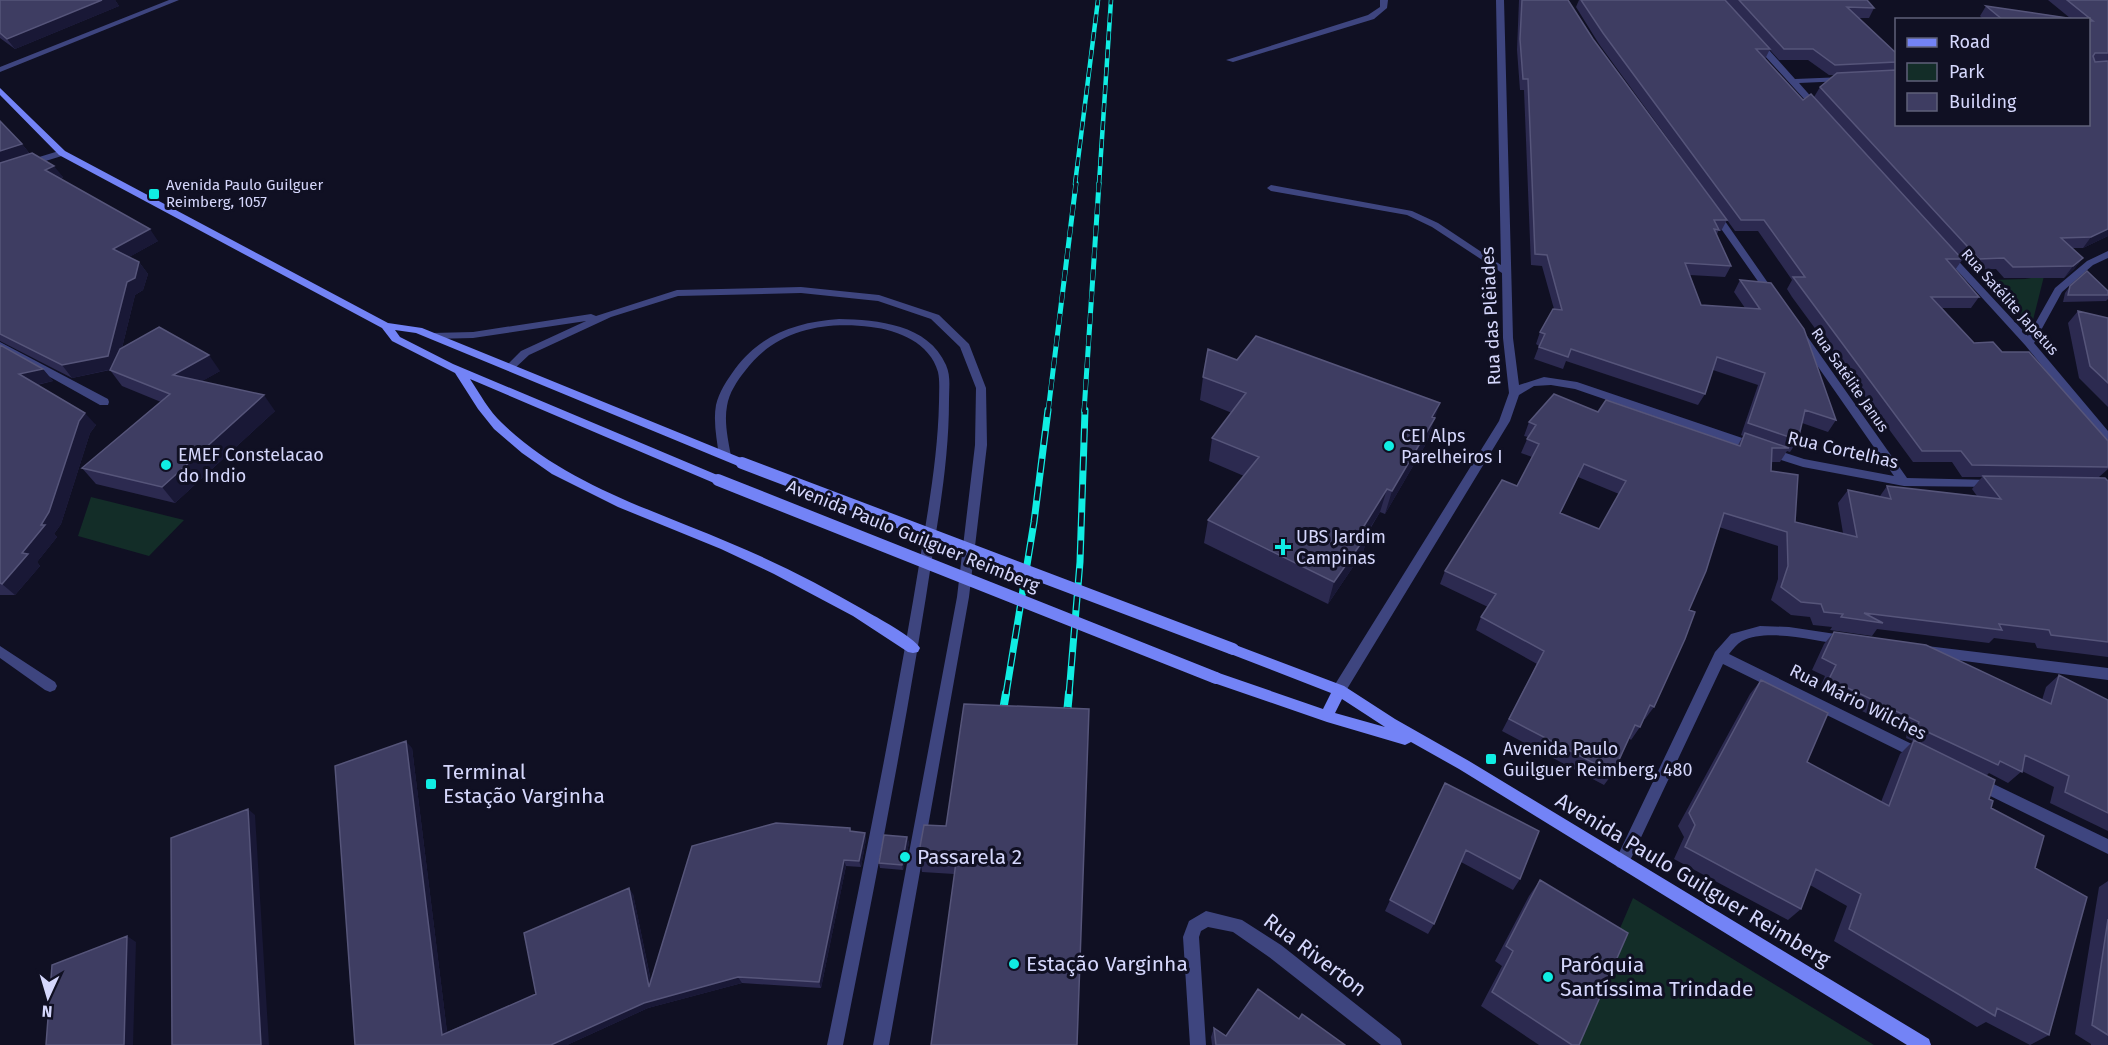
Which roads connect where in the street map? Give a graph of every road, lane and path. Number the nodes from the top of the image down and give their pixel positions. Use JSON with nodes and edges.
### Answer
{"nodes":[{"id":1,"x":175,"y":0,"type":"edge"},
{"id":2,"x":1384,"y":0,"type":"edge"},
{"id":3,"x":1500,"y":0,"type":"edge"},
{"id":4,"x":1749,"y":34,"type":"edge"},
{"id":5,"x":1230,"y":60,"type":"dead end"},
{"id":6,"x":0,"y":70,"type":"edge"},
{"id":7,"x":1851,"y":78,"type":"edge"},
{"id":8,"x":1793,"y":81,"type":"junction"},
{"id":9,"x":0,"y":90,"type":"edge"},
{"id":10,"x":1823,"y":115,"type":"edge"},
{"id":11,"x":62,"y":153,"type":"junction"},
{"id":12,"x":0,"y":172,"type":"edge"},
{"id":13,"x":1271,"y":188,"type":"dead end"},
{"id":14,"x":1707,"y":202,"type":"edge"},
{"id":15,"x":1937,"y":243,"type":"edge"},
{"id":16,"x":2108,"y":254,"type":"edge"},
{"id":17,"x":1506,"y":272,"type":"junction"},
{"id":18,"x":1782,"y":308,"type":"edge"},
{"id":19,"x":607,"y":315,"type":"junction"},
{"id":20,"x":386,"y":326,"type":"junction"},
{"id":21,"x":1795,"y":327,"type":"edge"},
{"id":22,"x":432,"y":336,"type":"junction"},
{"id":23,"x":2029,"y":343,"type":"junction"},
{"id":24,"x":0,"y":345,"type":"edge"},
{"id":25,"x":509,"y":368,"type":"junction"},
{"id":26,"x":459,"y":370,"type":"junction"},
{"id":27,"x":492,"y":385,"type":"junction"},
{"id":28,"x":1514,"y":393,"type":"junction"},
{"id":29,"x":479,"y":399,"type":"junction"},
{"id":30,"x":104,"y":402,"type":"dead end"},
{"id":31,"x":2108,"y":439,"type":"edge"},
{"id":32,"x":725,"y":456,"type":"junction"},
{"id":33,"x":1904,"y":482,"type":"junction"},
{"id":34,"x":2010,"y":484,"type":"edge"},
{"id":35,"x":1861,"y":642,"type":"edge"},
{"id":36,"x":913,"y":648,"type":"junction"},
{"id":37,"x":1908,"y":648,"type":"edge"},
{"id":38,"x":0,"y":651,"type":"edge"},
{"id":39,"x":1720,"y":656,"type":"junction"},
{"id":40,"x":2108,"y":674,"type":"edge"},
{"id":41,"x":50,"y":686,"type":"dead end"},
{"id":42,"x":1339,"y":690,"type":"junction"},
{"id":43,"x":1327,"y":716,"type":"junction"},
{"id":44,"x":1440,"y":752,"type":"junction"},
{"id":45,"x":1930,"y":759,"type":"edge"},
{"id":46,"x":1961,"y":774,"type":"edge"},
{"id":47,"x":2108,"y":846,"type":"edge"},
{"id":48,"x":1622,"y":862,"type":"junction"},
{"id":49,"x":835,"y":1045,"type":"edge"},
{"id":50,"x":881,"y":1045,"type":"edge"},
{"id":51,"x":1198,"y":1045,"type":"edge"},
{"id":52,"x":1394,"y":1045,"type":"edge"},
{"id":53,"x":1923,"y":1045,"type":"edge"}],
"edges":[{"from":1,"to":6,"type":"street"},
{"from":2,"to":5,"type":"street"},
{"from":3,"to":17,"type":"street","name":"Rua das Plêiades"},
{"from":4,"to":8,"type":"street"},
{"from":7,"to":8,"type":"street"},
{"from":8,"to":10,"type":"street"},
{"from":9,"to":11,"type":"main road","name":"Avenida Paulo Guilguer Reimberg"},
{"from":11,"to":12,"type":"street"},
{"from":11,"to":20,"type":"main road","name":"Avenida Paulo Guilguer Reimberg"},
{"from":13,"to":17,"type":"street"},
{"from":14,"to":18,"type":"street"},
{"from":15,"to":23,"type":"street","name":"Rua Satélite Japetus"},
{"from":16,"to":23,"type":"street"},
{"from":17,"to":28,"type":"street","name":"Rua das Plêiades"},
{"from":19,"to":22,"type":"street"},
{"from":19,"to":25,"type":"street"},
{"from":19,"to":50,"type":"street"},
{"from":20,"to":22,"type":"main road","name":"Avenida Paulo Guilguer Reimberg"},
{"from":20,"to":26,"type":"main road","name":"Avenida Paulo Guilguer Reimberg"},
{"from":21,"to":33,"type":"street","name":"Rua Satélite Janus"},
{"from":22,"to":25,"type":"main road","name":"Avenida Paulo Guilguer Reimberg"},
{"from":23,"to":31,"type":"street","name":"Rua Satélite Japetus"},
{"from":24,"to":30,"type":"street"},
{"from":25,"to":27,"type":"main road"},
{"from":25,"to":32,"type":"main road","name":"Avenida Paulo Guilguer Reimberg"},
{"from":26,"to":27,"type":"main road","name":"Avenida Paulo Guilguer Reimberg"},
{"from":26,"to":29,"type":"main road"},
{"from":27,"to":29,"type":"main road"},
{"from":27,"to":43,"type":"main road","name":"Avenida Paulo Guilguer Reimberg","bridge":true},
{"from":28,"to":33,"type":"street","name":"Rua Cortelhas"},
{"from":28,"to":42,"type":"street","name":"Rua das Plêiades"},
{"from":29,"to":36,"type":"main road"},
{"from":32,"to":36,"type":"street"},
{"from":32,"to":42,"type":"main road","name":"Avenida Paulo Guilguer Reimberg","bridge":true},
{"from":33,"to":34,"type":"street","name":"Rua Cortelhas"},
{"from":35,"to":39,"type":"street"},
{"from":36,"to":49,"type":"street"},
{"from":37,"to":40,"type":"street"},
{"from":38,"to":41,"type":"street"},
{"from":39,"to":45,"type":"street","name":"Rua Mário Wilches"},
{"from":39,"to":48,"type":"street"},
{"from":42,"to":43,"type":"main road"},
{"from":42,"to":44,"type":"main road","name":"Avenida Paulo Guilguer Reimberg"},
{"from":43,"to":44,"type":"main road","name":"Avenida Paulo Guilguer Reimberg"},
{"from":44,"to":48,"type":"main road","name":"Avenida Paulo Guilguer Reimberg"},
{"from":46,"to":47,"type":"street"},
{"from":48,"to":53,"type":"main road","name":"Avenida Paulo Guilguer Reimberg"},
{"from":51,"to":52,"type":"street","name":"Rua Riverton"}]}
